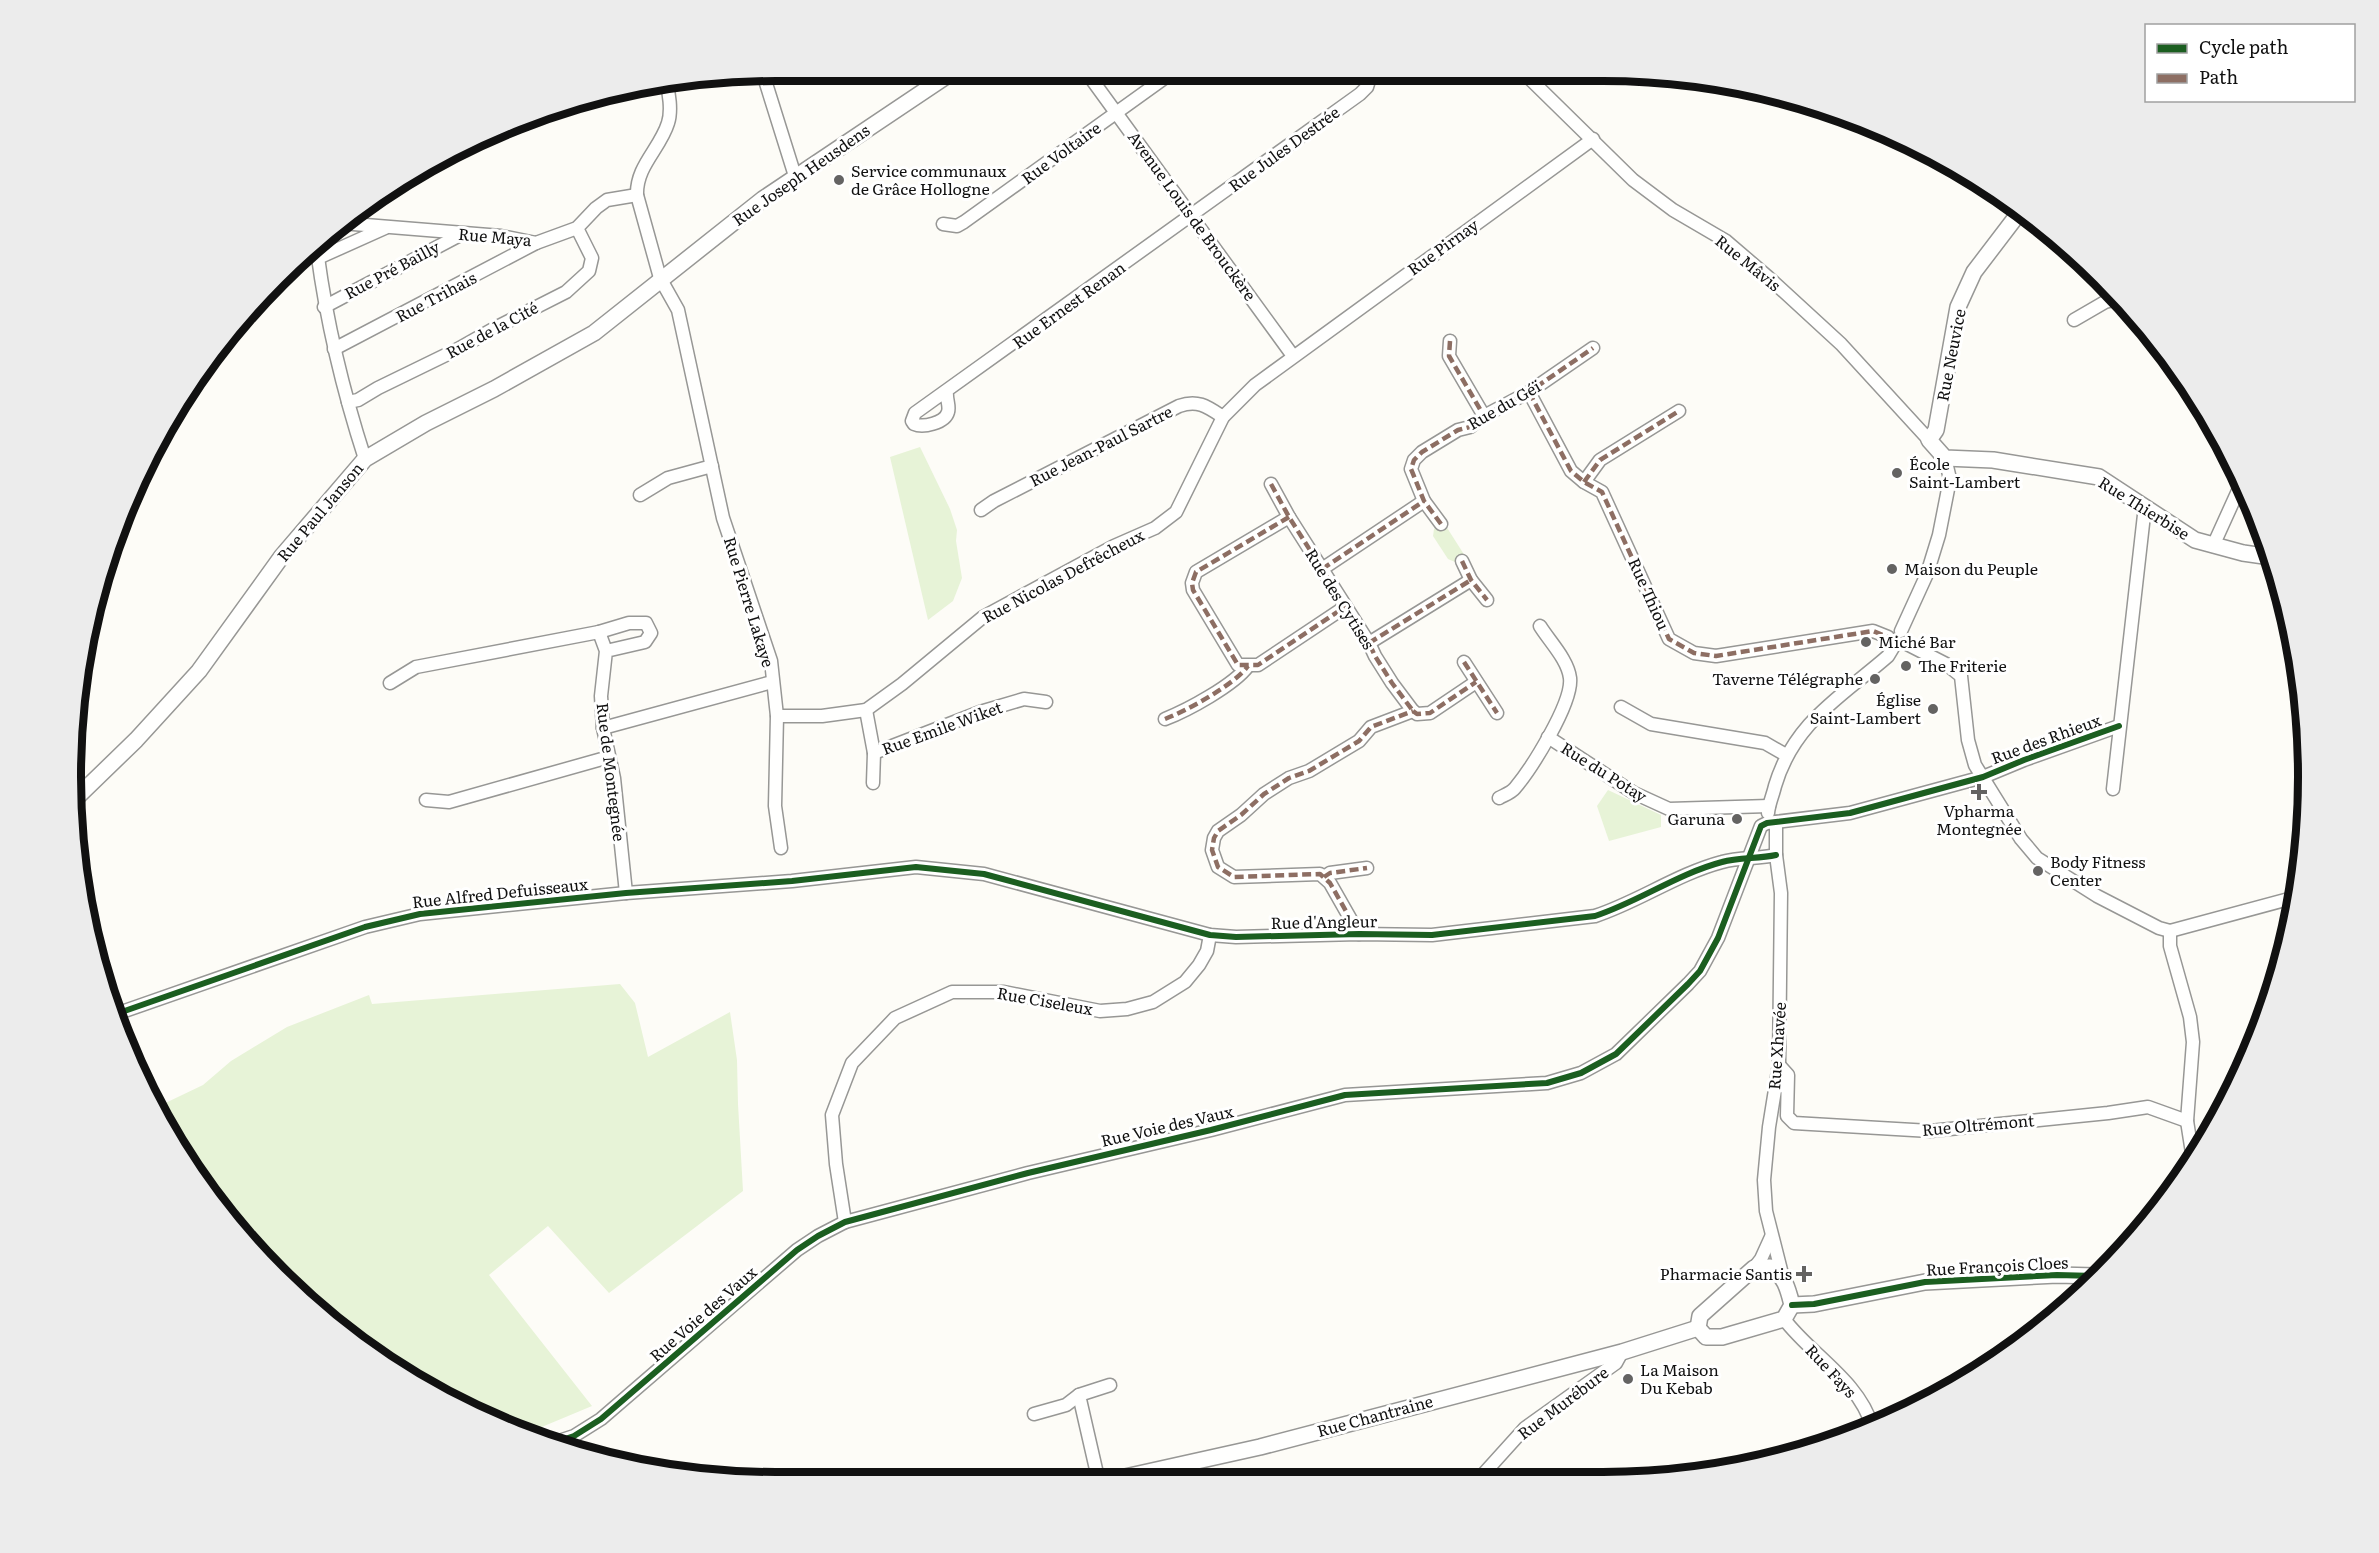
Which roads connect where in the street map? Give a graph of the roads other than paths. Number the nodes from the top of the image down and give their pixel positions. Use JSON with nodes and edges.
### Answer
{"nodes":[{"id":1,"x":765,"y":81,"type":"edge"},
{"id":2,"x":939,"y":81,"type":"edge"},
{"id":3,"x":1093,"y":81,"type":"edge"},
{"id":4,"x":1160,"y":81,"type":"edge"},
{"id":5,"x":1369,"y":81,"type":"edge"},
{"id":6,"x":1532,"y":81,"type":"edge"},
{"id":7,"x":668,"y":90,"type":"edge"},
{"id":8,"x":1116,"y":112,"type":"junction"},
{"id":9,"x":1593,"y":138,"type":"junction"},
{"id":10,"x":795,"y":176,"type":"junction"},
{"id":11,"x":637,"y":195,"type":"junction"},
{"id":12,"x":1191,"y":217,"type":"junction"},
{"id":13,"x":2016,"y":217,"type":"edge"},
{"id":14,"x":354,"y":224,"type":"edge"},
{"id":15,"x":943,"y":224,"type":"dead end"},
{"id":16,"x":389,"y":227,"type":"junction"},
{"id":17,"x":577,"y":228,"type":"junction"},
{"id":18,"x":461,"y":234,"type":"junction"},
{"id":19,"x":536,"y":243,"type":"junction"},
{"id":20,"x":318,"y":254,"type":"edge"},
{"id":21,"x":318,"y":258,"type":"junction"},
{"id":22,"x":660,"y":278,"type":"junction"},
{"id":23,"x":2109,"y":301,"type":"edge"},
{"id":24,"x":324,"y":307,"type":"junction"},
{"id":25,"x":2074,"y":320,"type":"dead end"},
{"id":26,"x":1450,"y":341,"type":"dead end"},
{"id":27,"x":1593,"y":348,"type":"dead end"},
{"id":28,"x":334,"y":349,"type":"junction"},
{"id":29,"x":1293,"y":356,"type":"junction"},
{"id":30,"x":947,"y":392,"type":"dead end"},
{"id":31,"x":1529,"y":392,"type":"junction"},
{"id":32,"x":348,"y":402,"type":"junction"},
{"id":33,"x":1679,"y":411,"type":"dead end"},
{"id":34,"x":1484,"y":416,"type":"junction"},
{"id":35,"x":1223,"y":417,"type":"junction"},
{"id":36,"x":1929,"y":440,"type":"junction"},
{"id":37,"x":1945,"y":458,"type":"junction"},
{"id":38,"x":364,"y":459,"type":"junction"},
{"id":39,"x":711,"y":466,"type":"junction"},
{"id":40,"x":1584,"y":482,"type":"junction"},
{"id":41,"x":1271,"y":484,"type":"dead end"},
{"id":42,"x":2237,"y":493,"type":"edge"},
{"id":43,"x":640,"y":495,"type":"dead end"},
{"id":44,"x":1424,"y":501,"type":"junction"},
{"id":45,"x":2145,"y":507,"type":"junction"},
{"id":46,"x":981,"y":510,"type":"dead end"},
{"id":47,"x":1288,"y":517,"type":"junction"},
{"id":48,"x":1441,"y":524,"type":"dead end"},
{"id":49,"x":2213,"y":546,"type":"junction"},
{"id":50,"x":2262,"y":555,"type":"edge"},
{"id":51,"x":1462,"y":561,"type":"dead end"},
{"id":52,"x":1322,"y":569,"type":"junction"},
{"id":53,"x":1471,"y":580,"type":"junction"},
{"id":54,"x":1487,"y":600,"type":"dead end"},
{"id":55,"x":1345,"y":607,"type":"junction"},
{"id":56,"x":1540,"y":626,"type":"dead end"},
{"id":57,"x":599,"y":632,"type":"junction"},
{"id":58,"x":1897,"y":639,"type":"junction"},
{"id":59,"x":1369,"y":643,"type":"junction"},
{"id":60,"x":606,"y":651,"type":"junction"},
{"id":61,"x":1464,"y":662,"type":"dead end"},
{"id":62,"x":1248,"y":666,"type":"junction"},
{"id":63,"x":772,"y":682,"type":"junction"},
{"id":64,"x":1476,"y":682,"type":"junction"},
{"id":65,"x":390,"y":683,"type":"dead end"},
{"id":66,"x":1046,"y":702,"type":"dead end"},
{"id":67,"x":1621,"y":706,"type":"dead end"},
{"id":68,"x":866,"y":710,"type":"junction"},
{"id":69,"x":1413,"y":711,"type":"junction"},
{"id":70,"x":1497,"y":713,"type":"dead end"},
{"id":71,"x":777,"y":716,"type":"junction"},
{"id":72,"x":1165,"y":718,"type":"dead end"},
{"id":73,"x":2119,"y":726,"type":"junction"},
{"id":74,"x":603,"y":728,"type":"junction"},
{"id":75,"x":1548,"y":737,"type":"junction"},
{"id":76,"x":874,"y":753,"type":"junction"},
{"id":77,"x":1786,"y":755,"type":"junction"},
{"id":78,"x":609,"y":757,"type":"junction"},
{"id":79,"x":1983,"y":777,"type":"junction"},
{"id":80,"x":873,"y":783,"type":"dead end"},
{"id":81,"x":2113,"y":789,"type":"dead end"},
{"id":82,"x":81,"y":793,"type":"edge"},
{"id":83,"x":1499,"y":798,"type":"dead end"},
{"id":84,"x":426,"y":800,"type":"dead end"},
{"id":85,"x":1769,"y":806,"type":"junction"},
{"id":86,"x":1768,"y":824,"type":"junction"},
{"id":87,"x":781,"y":848,"type":"dead end"},
{"id":88,"x":1776,"y":855,"type":"junction"},
{"id":89,"x":1750,"y":857,"type":"junction"},
{"id":90,"x":1367,"y":868,"type":"dead end"},
{"id":91,"x":869,"y":873,"type":"joint"},
{"id":92,"x":1324,"y":877,"type":"junction"},
{"id":93,"x":626,"y":893,"type":"junction"},
{"id":94,"x":2287,"y":899,"type":"edge"},
{"id":95,"x":2170,"y":931,"type":"junction"},
{"id":96,"x":1359,"y":934,"type":"junction"},
{"id":97,"x":1210,"y":935,"type":"junction"},
{"id":98,"x":122,"y":1012,"type":"edge"},
{"id":99,"x":1779,"y":1065,"type":"junction"},
{"id":100,"x":2187,"y":1121,"type":"junction"},
{"id":101,"x":2191,"y":1147,"type":"edge"},
{"id":102,"x":845,"y":1222,"type":"junction"},
{"id":103,"x":1771,"y":1237,"type":"junction"},
{"id":104,"x":1754,"y":1268,"type":"junction"},
{"id":105,"x":1782,"y":1274,"type":"junction"},
{"id":106,"x":2086,"y":1276,"type":"edge"},
{"id":107,"x":1788,"y":1312,"type":"junction"},
{"id":108,"x":1698,"y":1328,"type":"junction"},
{"id":109,"x":1628,"y":1350,"type":"junction"},
{"id":110,"x":1110,"y":1385,"type":"dead end"},
{"id":111,"x":1079,"y":1395,"type":"junction"},
{"id":112,"x":1034,"y":1414,"type":"dead end"},
{"id":113,"x":1870,"y":1419,"type":"edge"},
{"id":114,"x":566,"y":1439,"type":"edge"},
{"id":115,"x":1097,"y":1472,"type":"edge"},
{"id":116,"x":1148,"y":1472,"type":"edge"},
{"id":117,"x":1485,"y":1472,"type":"edge"}],
"edges":[{"from":1,"to":10,"type":"street"},
{"from":2,"to":10,"type":"street","name":"Rue Joseph Heusdens"},
{"from":3,"to":8,"type":"street","name":"Avenue Louis de Brouckère"},
{"from":4,"to":8,"type":"street","name":"Rue Voltaire"},
{"from":5,"to":12,"type":"street","name":"Rue Jules Destrée"},
{"from":6,"to":9,"type":"street","name":"Rue Mâvis"},
{"from":7,"to":11,"type":"street"},
{"from":8,"to":12,"type":"street","name":"Avenue Louis de Brouckère"},
{"from":8,"to":15,"type":"street","name":"Rue Voltaire"},
{"from":9,"to":29,"type":"street","name":"Rue Pirnay"},
{"from":9,"to":36,"type":"street","name":"Rue Mâvis"},
{"from":10,"to":22,"type":"street","name":"Rue Joseph Heusdens"},
{"from":11,"to":17,"type":"street","name":"Rue Maya"},
{"from":11,"to":22,"type":"street","name":"Rue Pierre Lakaye"},
{"from":12,"to":29,"type":"street","name":"Avenue Louis de Brouckère"},
{"from":12,"to":30,"type":"street","name":"Rue Ernest Renan"},
{"from":13,"to":36,"type":"street","name":"Rue Neuvice"},
{"from":14,"to":16,"type":"street","name":"Rue Maya"},
{"from":16,"to":18,"type":"street","name":"Rue Maya"},
{"from":16,"to":21,"type":"street"},
{"from":17,"to":19,"type":"street","name":"Rue Maya"},
{"from":17,"to":32,"type":"street","name":"Rue de la Cité"},
{"from":18,"to":19,"type":"street","name":"Rue Maya"},
{"from":18,"to":24,"type":"street","name":"Rue Pré Bailly"},
{"from":19,"to":28,"type":"street","name":"Rue Trihais"},
{"from":20,"to":21,"type":"street"},
{"from":21,"to":24,"type":"street"},
{"from":22,"to":38,"type":"street","name":"Rue Paul Janson"},
{"from":22,"to":39,"type":"street","name":"Rue Pierre Lakaye"},
{"from":23,"to":25,"type":"street"},
{"from":24,"to":28,"type":"street"},
{"from":26,"to":34,"type":"street"},
{"from":27,"to":31,"type":"street","name":"Rue du Géï"},
{"from":28,"to":32,"type":"street"},
{"from":29,"to":35,"type":"street","name":"Rue Nicolas Defrêcheux"},
{"from":31,"to":34,"type":"street","name":"Rue du Géï"},
{"from":31,"to":40,"type":"street","name":"Rue Thiou"},
{"from":32,"to":38,"type":"street"},
{"from":33,"to":40,"type":"street"},
{"from":34,"to":44,"type":"street","name":"Rue du Géï"},
{"from":35,"to":46,"type":"street","name":"Rue Jean-Paul Sartre"},
{"from":35,"to":68,"type":"street","name":"Rue Nicolas Defrêcheux"},
{"from":36,"to":37,"type":"street"},
{"from":37,"to":45,"type":"street","name":"Rue Thierbise"},
{"from":37,"to":58,"type":"street"},
{"from":38,"to":82,"type":"street","name":"Rue Paul Janson"},
{"from":39,"to":43,"type":"street"},
{"from":39,"to":63,"type":"street","name":"Rue Pierre Lakaye"},
{"from":40,"to":58,"type":"street","name":"Rue Thiou"},
{"from":41,"to":47,"type":"street","name":"Rue des Cytises"},
{"from":42,"to":49,"type":"street"},
{"from":44,"to":48,"type":"street"},
{"from":44,"to":52,"type":"street"},
{"from":45,"to":49,"type":"street","name":"Rue Thierbise"},
{"from":45,"to":73,"type":"street","name":"Rue des Rhieux"},
{"from":47,"to":52,"type":"street","name":"Rue des Cytises"},
{"from":47,"to":62,"type":"street"},
{"from":49,"to":50,"type":"street","name":"Rue Thierbise"},
{"from":51,"to":53,"type":"street"},
{"from":52,"to":55,"type":"street","name":"Rue des Cytises"},
{"from":53,"to":54,"type":"street"},
{"from":53,"to":59,"type":"street"},
{"from":55,"to":59,"type":"street","name":"Rue des Cytises"},
{"from":55,"to":62,"type":"street"},
{"from":56,"to":75,"type":"street","name":"Rue du Potay"},
{"from":57,"to":60,"type":"street","name":"Rue de Montegnée"},
{"from":57,"to":60,"type":"street"},
{"from":57,"to":65,"type":"street"},
{"from":58,"to":77,"type":"street"},
{"from":58,"to":79,"type":"street","name":"Rue Thiou"},
{"from":59,"to":69,"type":"street","name":"Rue des Cytises"},
{"from":60,"to":74,"type":"street","name":"Rue de Montegnée"},
{"from":61,"to":64,"type":"street"},
{"from":62,"to":72,"type":"street"},
{"from":63,"to":71,"type":"street","name":"Rue Pierre Lakaye"},
{"from":63,"to":74,"type":"street"},
{"from":64,"to":69,"type":"street"},
{"from":64,"to":70,"type":"street"},
{"from":66,"to":76,"type":"street","name":"Rue Emile Wiket"},
{"from":67,"to":77,"type":"street"},
{"from":68,"to":71,"type":"street","name":"Rue Nicolas Defrêcheux"},
{"from":68,"to":76,"type":"street","name":"Rue Emile Wiket"},
{"from":69,"to":92,"type":"street"},
{"from":71,"to":87,"type":"street","name":"Rue Pierre Lakaye"},
{"from":73,"to":79,"type":"street","name":"Rue des Rhieux"},
{"from":73,"to":81,"type":"street","name":"Rue des Rhieux"},
{"from":74,"to":78,"type":"street","name":"Rue de Montegnée"},
{"from":75,"to":83,"type":"street","name":"Rue du Potay"},
{"from":75,"to":85,"type":"street","name":"Rue du Potay"},
{"from":76,"to":80,"type":"street","name":"Rue Emile Wiket"},
{"from":77,"to":85,"type":"street"},
{"from":78,"to":84,"type":"street"},
{"from":78,"to":93,"type":"street","name":"Rue de Montegnée"},
{"from":79,"to":86,"type":"street","name":"Rue des Rhieux"},
{"from":79,"to":95,"type":"street"},
{"from":85,"to":86,"type":"street"},
{"from":86,"to":88,"type":"street","name":"Rue Xhavée"},
{"from":86,"to":89,"type":"street","name":"Rue Voie des Vaux"},
{"from":88,"to":89,"type":"street","name":"Rue d'Angleur"},
{"from":88,"to":99,"type":"street","name":"Rue Xhavée"},
{"from":89,"to":96,"type":"street","name":"Rue d'Angleur"},
{"from":89,"to":102,"type":"street","name":"Rue Voie des Vaux"},
{"from":90,"to":92,"type":"street"},
{"from":91,"to":93,"type":"street","name":"Rue Alfred Defuisseaux"},
{"from":91,"to":97,"type":"street","name":"Rue d'Angleur"},
{"from":92,"to":96,"type":"street"},
{"from":93,"to":98,"type":"street","name":"Rue Alfred Defuisseaux"},
{"from":94,"to":95,"type":"street"},
{"from":95,"to":100,"type":"street"},
{"from":96,"to":97,"type":"street","name":"Rue d'Angleur"},
{"from":97,"to":102,"type":"street","name":"Rue Ciseleux"},
{"from":99,"to":100,"type":"street","name":"Rue Oltrémont"},
{"from":99,"to":103,"type":"street","name":"Rue Xhavée"},
{"from":100,"to":101,"type":"street"},
{"from":102,"to":114,"type":"street","name":"Rue Voie des Vaux"},
{"from":103,"to":104,"type":"street"},
{"from":103,"to":105,"type":"street","name":"Rue Xhavée"},
{"from":104,"to":105,"type":"street"},
{"from":104,"to":108,"type":"street"},
{"from":105,"to":107,"type":"street"},
{"from":106,"to":107,"type":"street","name":"Rue François Cloes"},
{"from":107,"to":108,"type":"street","name":"Rue François Cloes"},
{"from":107,"to":113,"type":"street","name":"Rue Fays"},
{"from":108,"to":109,"type":"street","name":"Rue Chantraine"},
{"from":109,"to":116,"type":"street","name":"Rue Chantraine"},
{"from":109,"to":117,"type":"street","name":"Rue Murébure"},
{"from":110,"to":111,"type":"street"},
{"from":111,"to":112,"type":"street"},
{"from":111,"to":115,"type":"street"}]}
